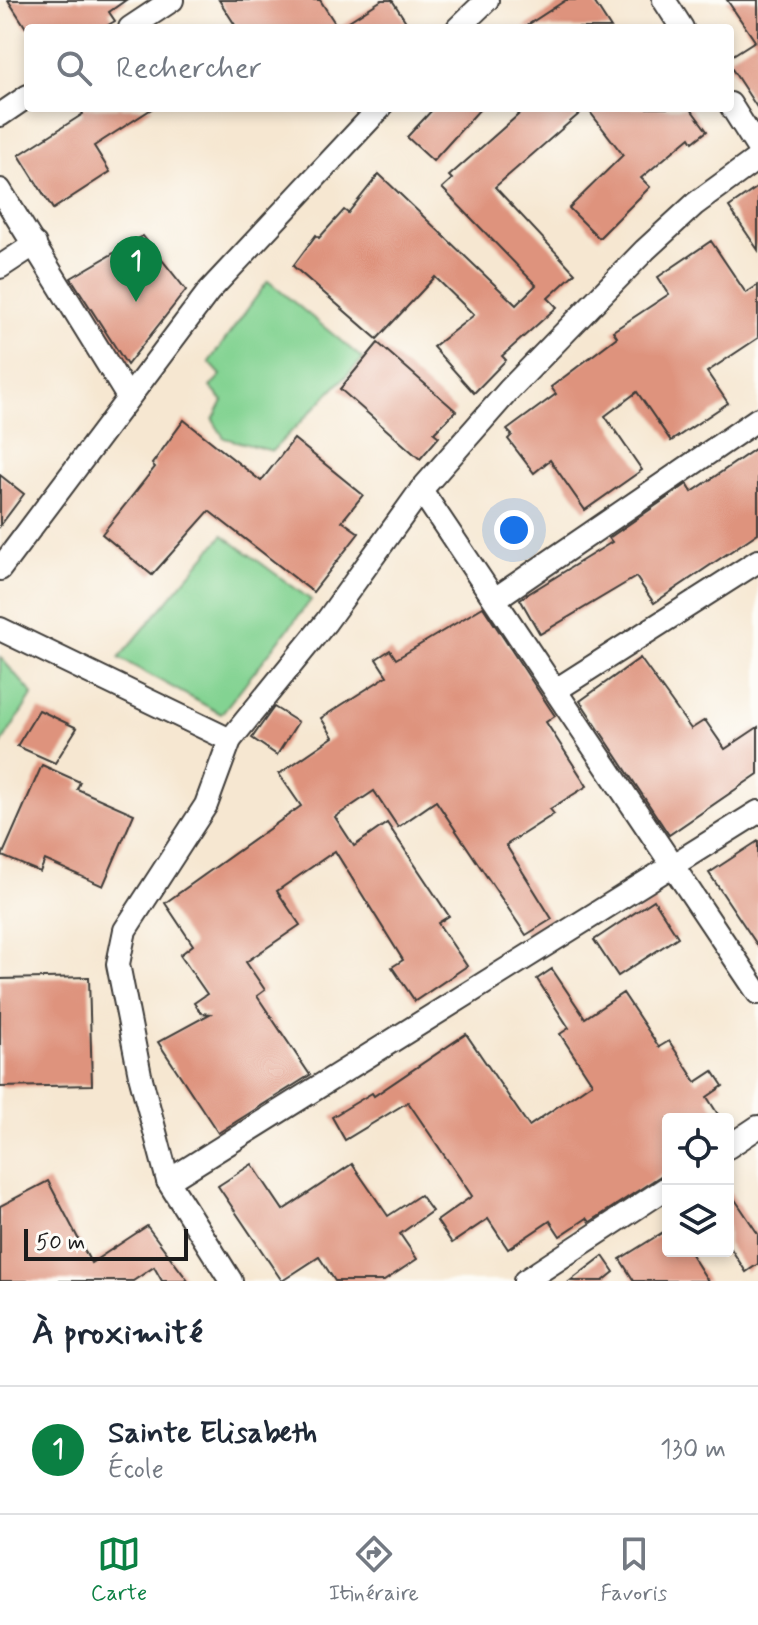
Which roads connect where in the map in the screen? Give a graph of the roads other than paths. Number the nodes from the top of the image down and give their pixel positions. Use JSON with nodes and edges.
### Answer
{"nodes":[{"id":1,"x":172,"y":0,"type":"edge"},
{"id":2,"x":487,"y":0,"type":"edge"},
{"id":3,"x":664,"y":0,"type":"edge"},
{"id":4,"x":136,"y":24,"type":"edge"},
{"id":5,"x":462,"y":24,"type":"edge"},
{"id":6,"x":679,"y":24,"type":"edge"},
{"id":7,"x":24,"y":99,"type":"edge"},
{"id":8,"x":734,"y":110,"type":"edge"},
{"id":9,"x":376,"y":112,"type":"edge"},
{"id":10,"x":0,"y":115,"type":"edge"},
{"id":11,"x":758,"y":148,"type":"edge"},
{"id":12,"x":758,"y":158,"type":"edge"},
{"id":13,"x":0,"y":190,"type":"edge"},
{"id":14,"x":35,"y":244,"type":"junction"},
{"id":15,"x":0,"y":267,"type":"edge"},
{"id":16,"x":128,"y":397,"type":"junction"},
{"id":17,"x":758,"y":419,"type":"edge"},
{"id":18,"x":421,"y":490,"type":"junction"},
{"id":19,"x":758,"y":561,"type":"edge"},
{"id":20,"x":0,"y":569,"type":"edge"},
{"id":21,"x":495,"y":599,"type":"junction"},
{"id":22,"x":0,"y":629,"type":"edge"},
{"id":23,"x":556,"y":690,"type":"junction"},
{"id":24,"x":230,"y":740,"type":"junction"},
{"id":25,"x":758,"y":812,"type":"edge"},
{"id":26,"x":673,"y":866,"type":"junction"},
{"id":27,"x":758,"y":993,"type":"edge"},
{"id":28,"x":758,"y":1127,"type":"edge"},
{"id":29,"x":734,"y":1143,"type":"edge"},
{"id":30,"x":168,"y":1181,"type":"junction"},
{"id":31,"x":662,"y":1191,"type":"edge"},
{"id":32,"x":231,"y":1281,"type":"edge"},
{"id":33,"x":525,"y":1281,"type":"edge"}],
"edges":[{"from":1,"to":4,"type":"street"},
{"from":2,"to":5,"type":"street"},
{"from":3,"to":6,"type":"street"},
{"from":7,"to":10,"type":"street"},
{"from":8,"to":11,"type":"street"},
{"from":9,"to":16,"type":"street"},
{"from":12,"to":18,"type":"street"},
{"from":13,"to":14,"type":"street"},
{"from":14,"to":15,"type":"street"},
{"from":14,"to":16,"type":"street"},
{"from":16,"to":20,"type":"street"},
{"from":17,"to":21,"type":"street"},
{"from":18,"to":21,"type":"street"},
{"from":18,"to":24,"type":"street"},
{"from":19,"to":23,"type":"street"},
{"from":21,"to":23,"type":"street"},
{"from":22,"to":24,"type":"street"},
{"from":23,"to":26,"type":"street"},
{"from":24,"to":30,"type":"street"},
{"from":25,"to":26,"type":"street"},
{"from":26,"to":27,"type":"street"},
{"from":26,"to":30,"type":"street"},
{"from":28,"to":29,"type":"street"},
{"from":30,"to":32,"type":"street"},
{"from":31,"to":33,"type":"street"}]}
